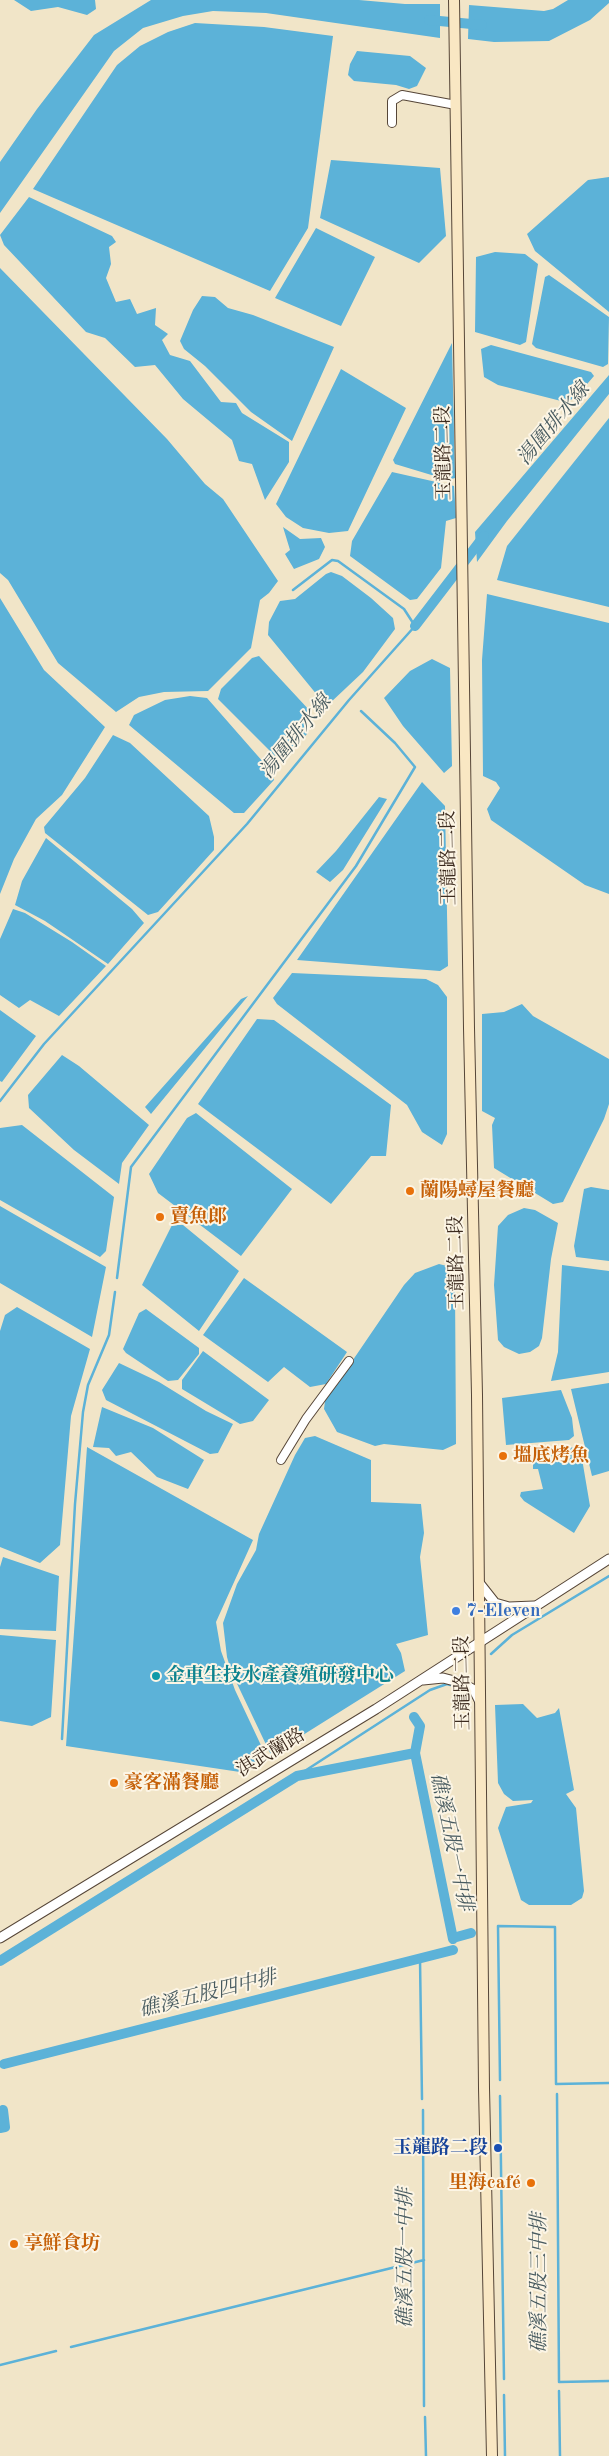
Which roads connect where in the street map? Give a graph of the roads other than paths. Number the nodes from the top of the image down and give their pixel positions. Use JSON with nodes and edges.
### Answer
{"nodes":[{"id":1,"x":454,"y":0,"type":"edge"},
{"id":2,"x":456,"y":105,"type":"junction"},
{"id":3,"x":392,"y":124,"type":"dead end"},
{"id":4,"x":349,"y":1361,"type":"dead end"},
{"id":5,"x":281,"y":1460,"type":"dead end"},
{"id":6,"x":609,"y":1559,"type":"edge"},
{"id":7,"x":480,"y":1584,"type":"junction"},
{"id":8,"x":535,"y":1606,"type":"junction"},
{"id":9,"x":480,"y":1640,"type":"junction"},
{"id":10,"x":420,"y":1680,"type":"junction"},
{"id":11,"x":481,"y":1703,"type":"junction"},
{"id":12,"x":0,"y":1938,"type":"edge"},
{"id":13,"x":492,"y":2456,"type":"edge"}],
"edges":[{"from":1,"to":2,"type":"main road","name":"玉龍路二段"},
{"from":2,"to":3,"type":"street"},
{"from":2,"to":7,"type":"main road","name":"玉龍路二段"},
{"from":4,"to":5,"type":"street"},
{"from":6,"to":8,"type":"street","name":"淇武蘭路"},
{"from":7,"to":8,"type":"street"},
{"from":7,"to":9,"type":"main road","name":"玉龍路二段"},
{"from":8,"to":9,"type":"street","name":"淇武蘭路"},
{"from":9,"to":10,"type":"street","name":"淇武蘭路"},
{"from":9,"to":11,"type":"main road","name":"玉龍路二段"},
{"from":10,"to":11,"type":"street"},
{"from":10,"to":12,"type":"street","name":"淇武蘭路"},
{"from":11,"to":13,"type":"main road","name":"玉龍路二段"}]}
